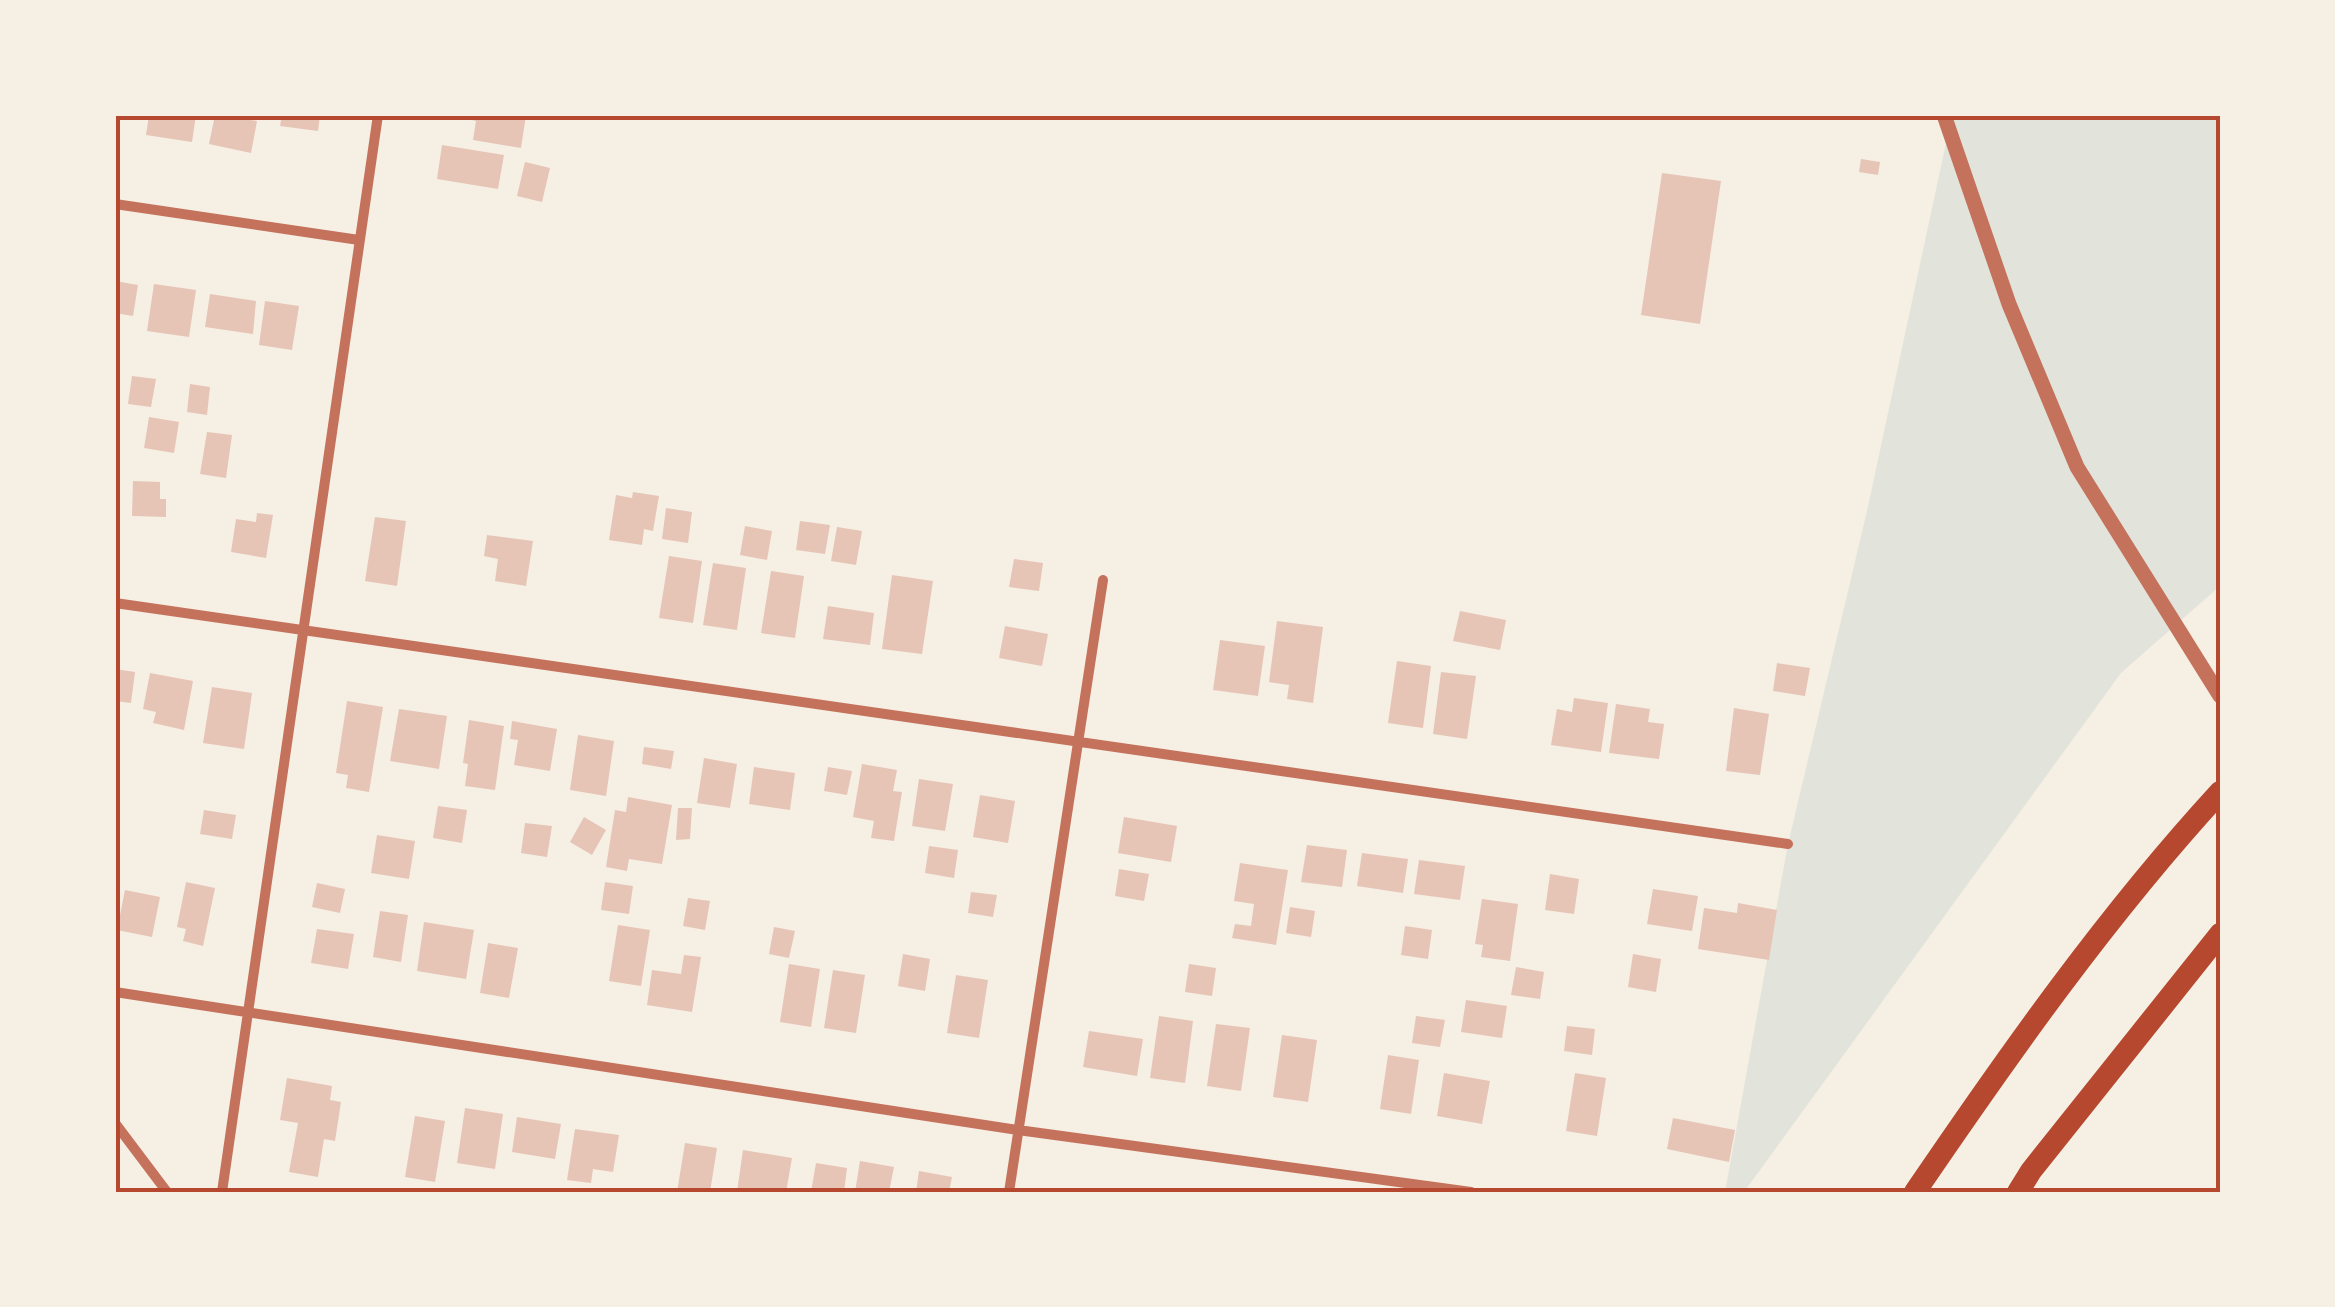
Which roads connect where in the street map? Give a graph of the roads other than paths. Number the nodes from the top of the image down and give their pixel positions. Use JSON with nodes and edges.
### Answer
{"nodes":[{"id":1,"x":378,"y":115,"type":"edge"},
{"id":2,"x":1944,"y":115,"type":"edge"},
{"id":3,"x":115,"y":204,"type":"edge"},
{"id":4,"x":360,"y":240,"type":"junction"},
{"id":5,"x":1103,"y":580,"type":"dead end"},
{"id":6,"x":115,"y":603,"type":"edge"},
{"id":7,"x":303,"y":630,"type":"junction"},
{"id":8,"x":2220,"y":696,"type":"edge"},
{"id":9,"x":1076,"y":744,"type":"junction"},
{"id":10,"x":2214,"y":798,"type":"edge"},
{"id":11,"x":1788,"y":844,"type":"dead end"},
{"id":12,"x":2220,"y":934,"type":"edge"},
{"id":13,"x":115,"y":992,"type":"edge"},
{"id":14,"x":247,"y":1012,"type":"junction"},
{"id":15,"x":115,"y":1122,"type":"edge"},
{"id":16,"x":1018,"y":1130,"type":"junction"},
{"id":17,"x":168,"y":1192,"type":"edge"},
{"id":18,"x":222,"y":1192,"type":"edge"},
{"id":19,"x":1009,"y":1192,"type":"edge"},
{"id":20,"x":1471,"y":1192,"type":"edge"},
{"id":21,"x":1915,"y":1192,"type":"edge"},
{"id":22,"x":2018,"y":1192,"type":"edge"}],
"edges":[{"from":1,"to":4,"type":"street"},
{"from":2,"to":8,"type":"street"},
{"from":3,"to":4,"type":"street"},
{"from":4,"to":7,"type":"street"},
{"from":5,"to":9,"type":"street"},
{"from":6,"to":7,"type":"street"},
{"from":7,"to":9,"type":"street"},
{"from":7,"to":14,"type":"street"},
{"from":9,"to":11,"type":"street"},
{"from":9,"to":16,"type":"street"},
{"from":10,"to":21,"type":"highway"},
{"from":12,"to":22,"type":"highway"},
{"from":13,"to":14,"type":"street"},
{"from":14,"to":16,"type":"street"},
{"from":14,"to":18,"type":"street"},
{"from":15,"to":17,"type":"street"},
{"from":16,"to":19,"type":"street"},
{"from":16,"to":20,"type":"street"}]}
